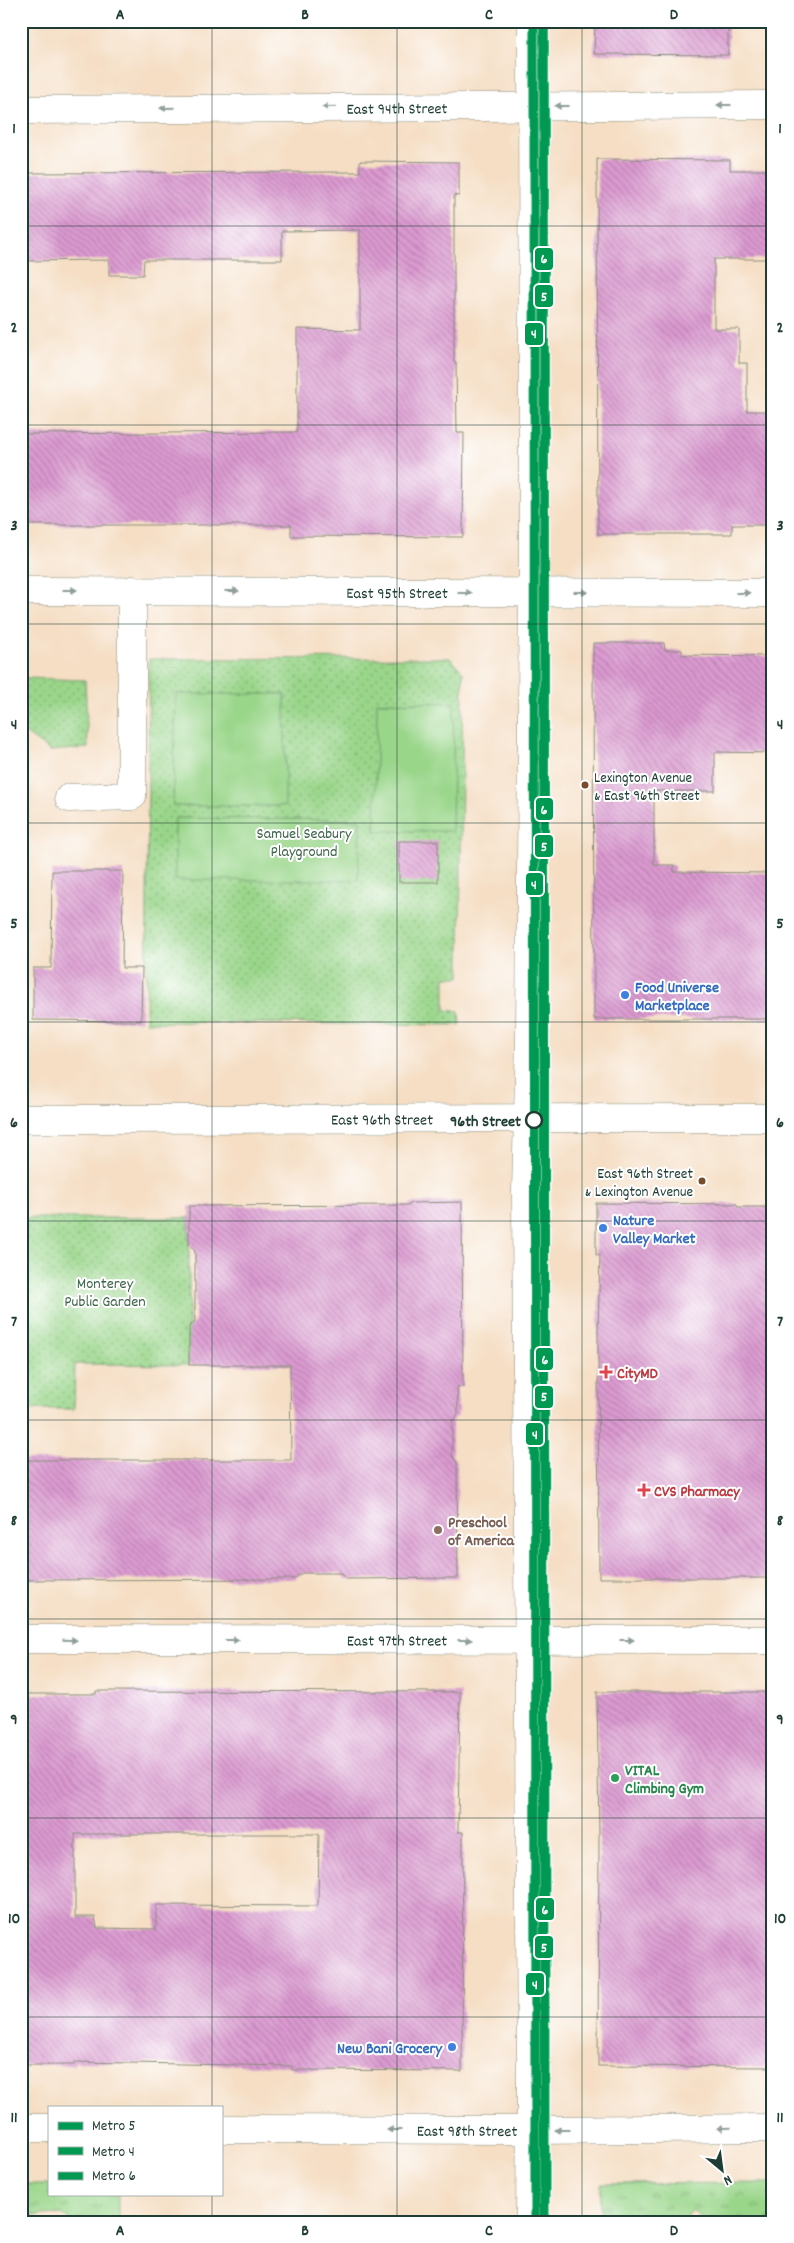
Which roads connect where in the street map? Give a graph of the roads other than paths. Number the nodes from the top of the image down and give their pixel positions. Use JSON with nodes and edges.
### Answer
{"nodes":[{"id":1,"x":532,"y":21,"type":"edge"},
{"id":2,"x":773,"y":105,"type":"edge"},
{"id":3,"x":533,"y":106,"type":"junction"},
{"id":4,"x":21,"y":110,"type":"edge"},
{"id":5,"x":132,"y":590,"type":"junction"},
{"id":6,"x":21,"y":591,"type":"edge"},
{"id":7,"x":532,"y":592,"type":"junction"},
{"id":8,"x":773,"y":593,"type":"edge"},
{"id":9,"x":69,"y":798,"type":"dead end"},
{"id":10,"x":773,"y":1118,"type":"edge"},
{"id":11,"x":21,"y":1119,"type":"edge"},
{"id":12,"x":529,"y":1119,"type":"junction"},
{"id":13,"x":21,"y":1640,"type":"edge"},
{"id":14,"x":527,"y":1640,"type":"junction"},
{"id":15,"x":773,"y":1640,"type":"edge"},
{"id":16,"x":21,"y":2128,"type":"edge"},
{"id":17,"x":48,"y":2128,"type":"edge"},
{"id":18,"x":773,"y":2128,"type":"edge"},
{"id":19,"x":222,"y":2129,"type":"edge"},
{"id":20,"x":530,"y":2130,"type":"junction"},
{"id":21,"x":530,"y":2222,"type":"edge"}],
"edges":[{"from":1,"to":3,"type":"main road"},
{"from":2,"to":3,"type":"main road","name":"East 94th Street","one_way":true},
{"from":3,"to":4,"type":"main road","name":"East 94th Street","one_way":true},
{"from":3,"to":7,"type":"main road"},
{"from":6,"to":5,"type":"main road","name":"East 95th Street","one_way":true},
{"from":5,"to":7,"type":"main road","name":"East 95th Street","one_way":true},
{"from":5,"to":9,"type":"main road"},
{"from":7,"to":8,"type":"main road","name":"East 95th Street","one_way":true},
{"from":7,"to":12,"type":"main road"},
{"from":10,"to":12,"type":"main road","name":"East 96th Street"},
{"from":11,"to":12,"type":"main road","name":"East 96th Street"},
{"from":12,"to":14,"type":"main road"},
{"from":13,"to":14,"type":"main road","name":"East 97th Street","one_way":true},
{"from":14,"to":15,"type":"main road","name":"East 97th Street","one_way":true},
{"from":14,"to":20,"type":"main road"},
{"from":16,"to":17,"type":"main road"},
{"from":18,"to":20,"type":"main road","name":"East 98th Street","one_way":true},
{"from":20,"to":19,"type":"main road","name":"East 98th Street","one_way":true},
{"from":20,"to":21,"type":"main road"}]}
